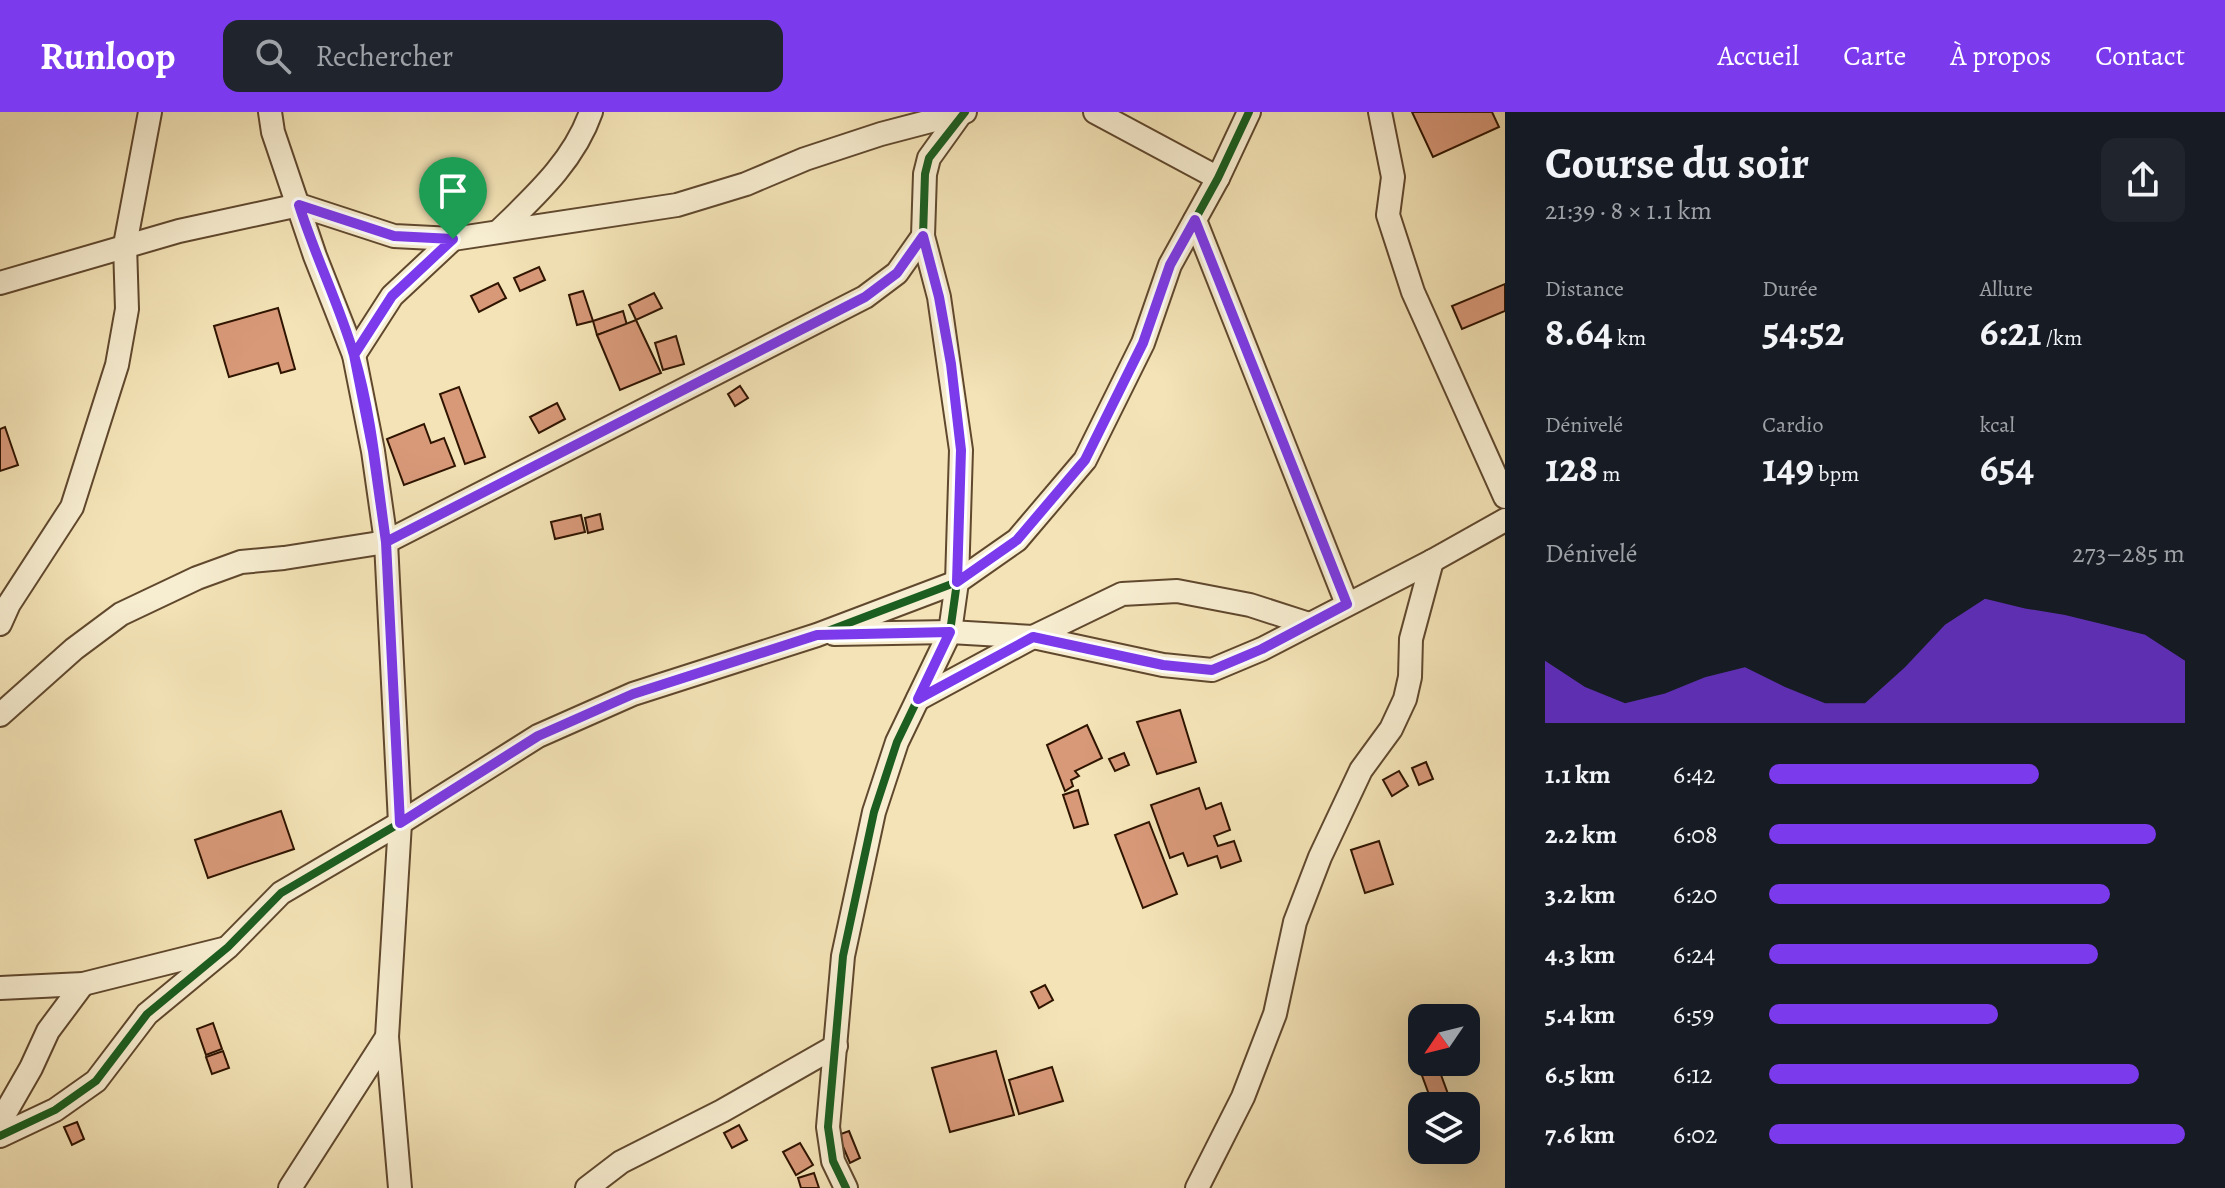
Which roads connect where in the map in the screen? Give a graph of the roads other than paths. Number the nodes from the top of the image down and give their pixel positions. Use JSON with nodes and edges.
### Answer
{"nodes":[{"id":1,"x":150,"y":112,"type":"edge"},
{"id":2,"x":270,"y":112,"type":"edge"},
{"id":3,"x":591,"y":112,"type":"edge"},
{"id":4,"x":1095,"y":112,"type":"edge"},
{"id":5,"x":1249,"y":112,"type":"edge"},
{"id":6,"x":1380,"y":112,"type":"edge"},
{"id":7,"x":963,"y":113,"type":"edge"},
{"id":8,"x":1218,"y":178,"type":"junction"},
{"id":9,"x":299,"y":205,"type":"junction"},
{"id":10,"x":1195,"y":220,"type":"junction"},
{"id":11,"x":499,"y":231,"type":"junction"},
{"id":12,"x":923,"y":236,"type":"junction"},
{"id":13,"x":453,"y":239,"type":"junction"},
{"id":14,"x":125,"y":245,"type":"junction"},
{"id":15,"x":0,"y":283,"type":"edge"},
{"id":16,"x":354,"y":355,"type":"junction"},
{"id":17,"x":1505,"y":497,"type":"edge"},
{"id":18,"x":1505,"y":520,"type":"edge"},
{"id":19,"x":386,"y":542,"type":"junction"},
{"id":20,"x":1432,"y":561,"type":"junction"},
{"id":21,"x":957,"y":582,"type":"junction"},
{"id":22,"x":1347,"y":604,"type":"junction"},
{"id":23,"x":0,"y":624,"type":"edge"},
{"id":24,"x":1309,"y":624,"type":"junction"},
{"id":25,"x":950,"y":632,"type":"junction"},
{"id":26,"x":817,"y":635,"type":"junction"},
{"id":27,"x":1033,"y":637,"type":"junction"},
{"id":28,"x":918,"y":699,"type":"junction"},
{"id":29,"x":0,"y":715,"type":"edge"},
{"id":30,"x":400,"y":823,"type":"junction"},
{"id":31,"x":228,"y":947,"type":"junction"},
{"id":32,"x":83,"y":984,"type":"junction"},
{"id":33,"x":0,"y":988,"type":"edge"},
{"id":34,"x":387,"y":1037,"type":"junction"},
{"id":35,"x":836,"y":1046,"type":"junction"},
{"id":36,"x":0,"y":1122,"type":"edge"},
{"id":37,"x":0,"y":1136,"type":"edge"},
{"id":38,"x":1206,"y":1181,"type":"edge"},
{"id":39,"x":290,"y":1188,"type":"edge"},
{"id":40,"x":400,"y":1188,"type":"edge"},
{"id":41,"x":587,"y":1188,"type":"edge"},
{"id":42,"x":846,"y":1188,"type":"edge"}],
"edges":[{"from":1,"to":14,"type":"street"},
{"from":2,"to":9,"type":"street"},
{"from":3,"to":11,"type":"street"},
{"from":4,"to":8,"type":"street"},
{"from":5,"to":8,"type":"street"},
{"from":6,"to":17,"type":"street"},
{"from":7,"to":11,"type":"street"},
{"from":7,"to":12,"type":"street"},
{"from":8,"to":10,"type":"street"},
{"from":9,"to":13,"type":"street"},
{"from":9,"to":14,"type":"street"},
{"from":9,"to":16,"type":"street"},
{"from":10,"to":21,"type":"street"},
{"from":10,"to":22,"type":"street"},
{"from":11,"to":13,"type":"street"},
{"from":12,"to":19,"type":"street"},
{"from":12,"to":21,"type":"street"},
{"from":13,"to":16,"type":"street"},
{"from":14,"to":15,"type":"street"},
{"from":14,"to":23,"type":"street"},
{"from":16,"to":19,"type":"street"},
{"from":18,"to":20,"type":"street"},
{"from":19,"to":29,"type":"street"},
{"from":19,"to":30,"type":"street"},
{"from":20,"to":22,"type":"street"},
{"from":20,"to":38,"type":"street"},
{"from":21,"to":25,"type":"street"},
{"from":21,"to":26,"type":"street"},
{"from":22,"to":24,"type":"street"},
{"from":24,"to":27,"type":"street"},
{"from":24,"to":27,"type":"street"},
{"from":25,"to":26,"type":"street"},
{"from":25,"to":27,"type":"street"},
{"from":25,"to":28,"type":"street"},
{"from":26,"to":30,"type":"street"},
{"from":27,"to":28,"type":"street"},
{"from":28,"to":35,"type":"street"},
{"from":30,"to":31,"type":"street"},
{"from":30,"to":34,"type":"street"},
{"from":31,"to":32,"type":"street"},
{"from":31,"to":37,"type":"street"},
{"from":32,"to":33,"type":"street"},
{"from":32,"to":36,"type":"street"},
{"from":34,"to":39,"type":"street"},
{"from":34,"to":40,"type":"street"},
{"from":35,"to":41,"type":"street"},
{"from":35,"to":42,"type":"street"}]}
